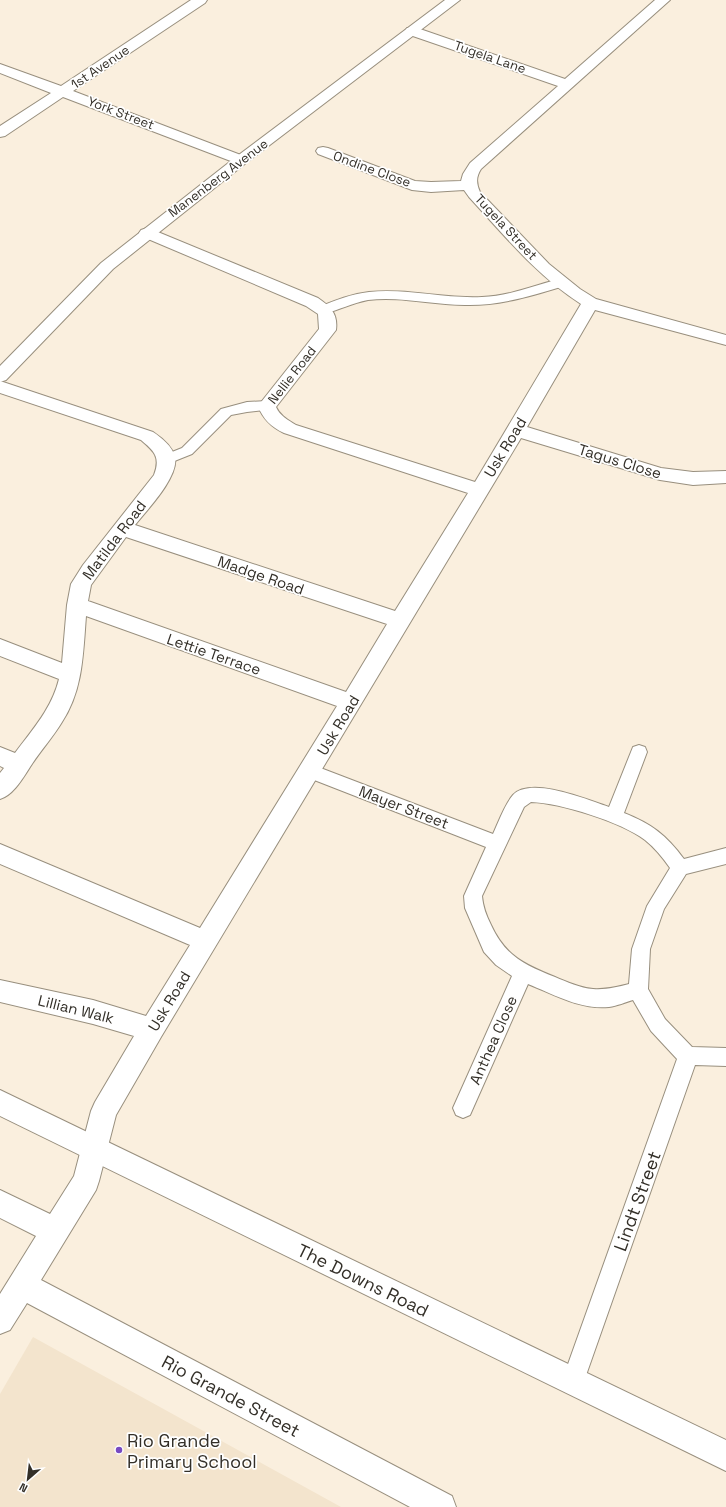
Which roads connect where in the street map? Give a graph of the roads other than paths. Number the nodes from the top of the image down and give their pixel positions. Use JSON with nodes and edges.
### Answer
{"nodes":[{"id":1,"x":200,"y":0,"type":"edge"},
{"id":2,"x":453,"y":0,"type":"edge"},
{"id":3,"x":662,"y":0,"type":"edge"},
{"id":4,"x":412,"y":31,"type":"junction"},
{"id":5,"x":0,"y":68,"type":"edge"},
{"id":6,"x":567,"y":84,"type":"junction"},
{"id":7,"x":63,"y":91,"type":"junction"},
{"id":8,"x":0,"y":133,"type":"edge"},
{"id":9,"x":323,"y":151,"type":"dead end"},
{"id":10,"x":241,"y":160,"type":"junction"},
{"id":11,"x":468,"y":185,"type":"junction"},
{"id":12,"x":147,"y":233,"type":"junction"},
{"id":13,"x":559,"y":283,"type":"junction"},
{"id":14,"x":590,"y":303,"type":"junction"},
{"id":15,"x":324,"y":310,"type":"junction"},
{"id":16,"x":726,"y":340,"type":"edge"},
{"id":17,"x":0,"y":376,"type":"edge"},
{"id":18,"x":0,"y":387,"type":"edge"},
{"id":19,"x":267,"y":406,"type":"junction"},
{"id":20,"x":516,"y":430,"type":"junction"},
{"id":21,"x":167,"y":459,"type":"junction"},
{"id":22,"x":726,"y":477,"type":"edge"},
{"id":23,"x":479,"y":490,"type":"junction"},
{"id":24,"x":122,"y":528,"type":"junction"},
{"id":25,"x":77,"y":605,"type":"junction"},
{"id":26,"x":401,"y":621,"type":"junction"},
{"id":27,"x":0,"y":647,"type":"edge"},
{"id":28,"x":71,"y":675,"type":"junction"},
{"id":29,"x":351,"y":702,"type":"junction"},
{"id":30,"x":639,"y":752,"type":"dead end"},
{"id":31,"x":0,"y":756,"type":"edge"},
{"id":32,"x":20,"y":765,"type":"junction"},
{"id":33,"x":310,"y":770,"type":"junction"},
{"id":34,"x":0,"y":790,"type":"edge"},
{"id":35,"x":614,"y":816,"type":"junction"},
{"id":36,"x":497,"y":843,"type":"junction"},
{"id":37,"x":0,"y":854,"type":"edge"},
{"id":38,"x":726,"y":856,"type":"edge"},
{"id":39,"x":680,"y":868,"type":"junction"},
{"id":40,"x":206,"y":941,"type":"junction"},
{"id":41,"x":523,"y":972,"type":"junction"},
{"id":42,"x":638,"y":990,"type":"junction"},
{"id":43,"x":0,"y":991,"type":"edge"},
{"id":44,"x":152,"y":1029,"type":"junction"},
{"id":45,"x":688,"y":1056,"type":"junction"},
{"id":46,"x":726,"y":1057,"type":"edge"},
{"id":47,"x":0,"y":1103,"type":"edge"},
{"id":48,"x":463,"y":1108,"type":"dead end"},
{"id":49,"x":95,"y":1150,"type":"junction"},
{"id":50,"x":0,"y":1204,"type":"edge"},
{"id":51,"x":54,"y":1231,"type":"junction"},
{"id":52,"x":21,"y":1285,"type":"junction"},
{"id":53,"x":0,"y":1320,"type":"edge"},
{"id":54,"x":573,"y":1381,"type":"junction"},
{"id":55,"x":726,"y":1456,"type":"edge"},
{"id":56,"x":441,"y":1507,"type":"edge"}],
"edges":[{"from":1,"to":7,"type":"street","name":"1st Avenue"},
{"from":2,"to":4,"type":"street","name":"Manenberg Avenue"},
{"from":3,"to":6,"type":"street","name":"Tugela Street"},
{"from":4,"to":6,"type":"street","name":"Tugela Lane"},
{"from":4,"to":10,"type":"street","name":"Manenberg Avenue"},
{"from":5,"to":7,"type":"street","name":"York Street"},
{"from":6,"to":11,"type":"street","name":"Tugela Street"},
{"from":7,"to":8,"type":"street","name":"1st Avenue"},
{"from":7,"to":10,"type":"street","name":"York Street"},
{"from":9,"to":11,"type":"street","name":"Ondine Close"},
{"from":10,"to":12,"type":"street","name":"Manenberg Avenue"},
{"from":11,"to":13,"type":"street","name":"Tugela Street"},
{"from":12,"to":15,"type":"street"},
{"from":12,"to":17,"type":"street","name":"Manenberg Avenue"},
{"from":13,"to":14,"type":"street","name":"Tugela Street"},
{"from":13,"to":15,"type":"lane"},
{"from":14,"to":16,"type":"street","name":"Tugela Street"},
{"from":14,"to":20,"type":"street","name":"Usk Road"},
{"from":15,"to":19,"type":"street","name":"Nellie Road"},
{"from":18,"to":21,"type":"street"},
{"from":19,"to":21,"type":"lane"},
{"from":19,"to":23,"type":"street","name":"Nellie Road"},
{"from":20,"to":22,"type":"street","name":"Tagus Close"},
{"from":20,"to":23,"type":"street","name":"Usk Road"},
{"from":21,"to":24,"type":"street","name":"Matilda Road"},
{"from":23,"to":26,"type":"street","name":"Usk Road"},
{"from":24,"to":25,"type":"street","name":"Matilda Road"},
{"from":24,"to":26,"type":"street","name":"Madge Road"},
{"from":25,"to":28,"type":"street","name":"Matilda Road"},
{"from":25,"to":29,"type":"street","name":"Lettie Terrace"},
{"from":26,"to":29,"type":"street","name":"Usk Road"},
{"from":27,"to":28,"type":"street"},
{"from":28,"to":32,"type":"street","name":"Matilda Road"},
{"from":29,"to":33,"type":"street","name":"Usk Road"},
{"from":30,"to":35,"type":"lane"},
{"from":31,"to":32,"type":"street"},
{"from":32,"to":34,"type":"street","name":"Matilda Road"},
{"from":33,"to":36,"type":"lane","name":"Mayer Street"},
{"from":33,"to":40,"type":"street","name":"Usk Road"},
{"from":35,"to":36,"type":"lane"},
{"from":35,"to":39,"type":"lane"},
{"from":36,"to":41,"type":"lane"},
{"from":37,"to":40,"type":"street"},
{"from":38,"to":39,"type":"lane"},
{"from":39,"to":42,"type":"lane"},
{"from":40,"to":44,"type":"street","name":"Usk Road"},
{"from":41,"to":42,"type":"lane"},
{"from":41,"to":48,"type":"lane","name":"Anthea Close"},
{"from":42,"to":45,"type":"lane"},
{"from":43,"to":44,"type":"street","name":"Lillian Walk"},
{"from":44,"to":49,"type":"street","name":"Usk Road"},
{"from":45,"to":46,"type":"lane"},
{"from":45,"to":54,"type":"lane","name":"Lindt Street"},
{"from":47,"to":49,"type":"street","name":"The Downs Road"},
{"from":49,"to":51,"type":"street","name":"Usk Road"},
{"from":49,"to":54,"type":"street","name":"The Downs Road"},
{"from":50,"to":51,"type":"street"},
{"from":51,"to":52,"type":"street","name":"Usk Road"},
{"from":52,"to":53,"type":"street","name":"Usk Road"},
{"from":52,"to":56,"type":"street","name":"Rio Grande Street"},
{"from":54,"to":55,"type":"street","name":"The Downs Road"}]}
